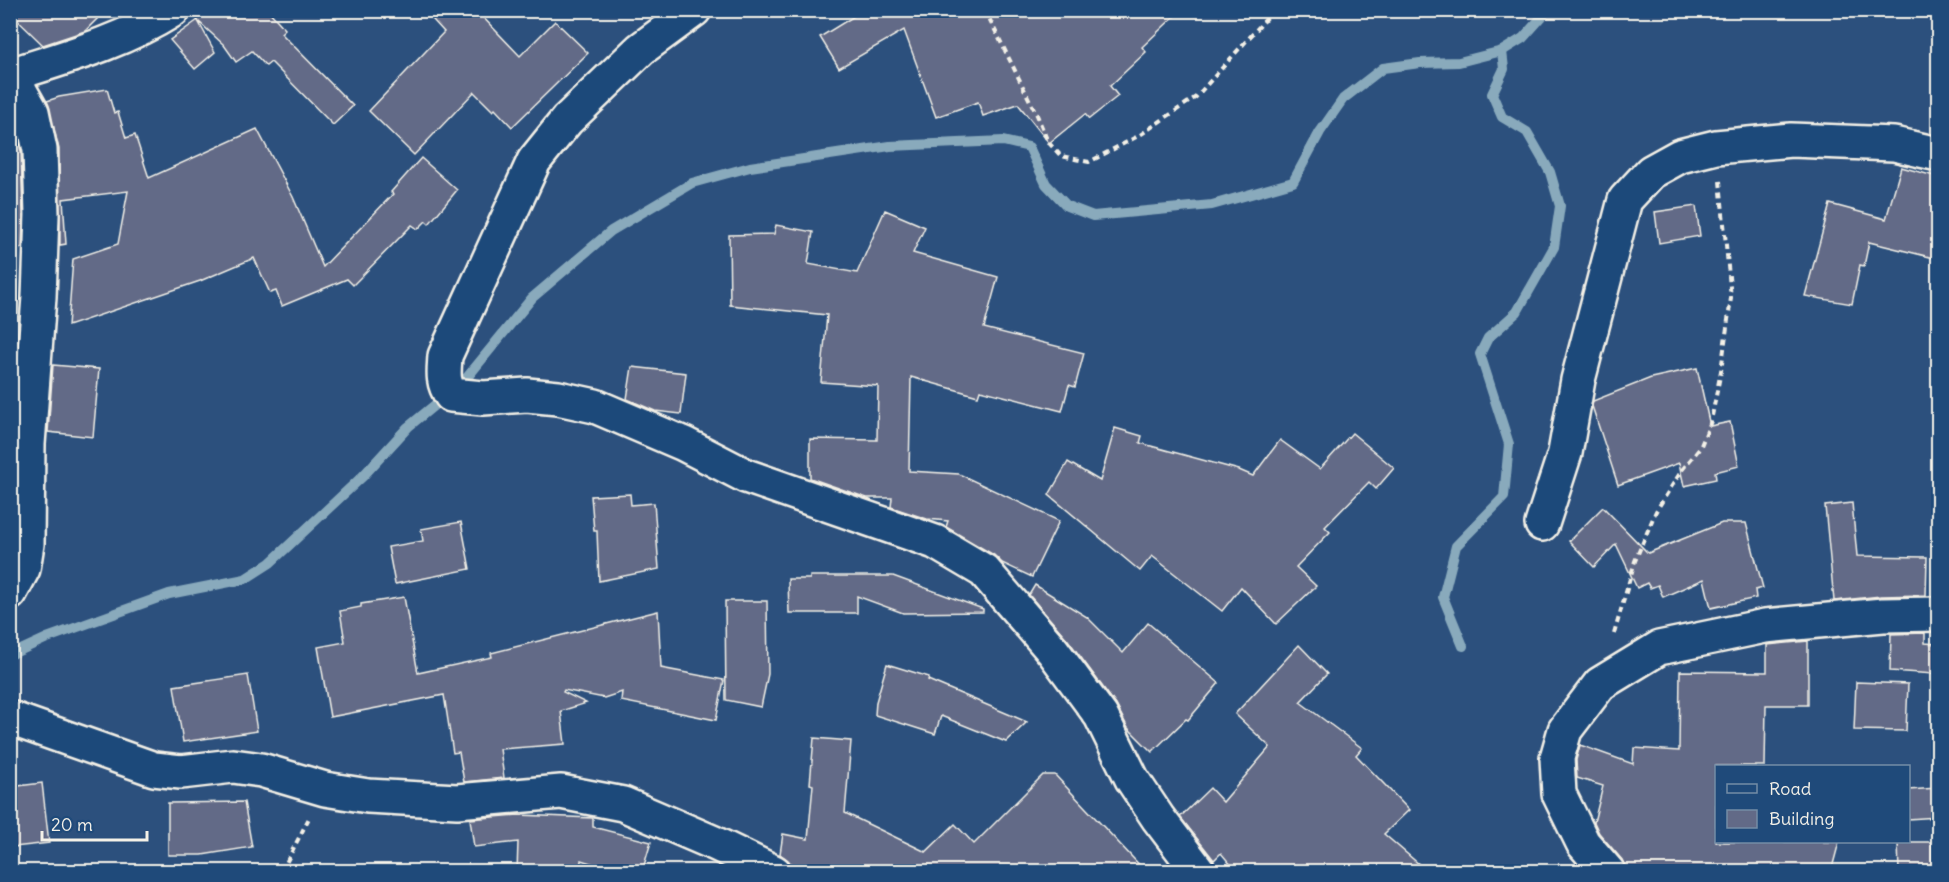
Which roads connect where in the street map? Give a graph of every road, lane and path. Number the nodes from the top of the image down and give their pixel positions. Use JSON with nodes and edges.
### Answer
{"nodes":[{"id":1,"x":173,"y":10,"type":"edge"},
{"id":2,"x":660,"y":10,"type":"edge"},
{"id":3,"x":694,"y":10,"type":"edge"},
{"id":4,"x":985,"y":10,"type":"edge"},
{"id":5,"x":1274,"y":10,"type":"edge"},
{"id":6,"x":641,"y":49,"type":"junction"},
{"id":7,"x":11,"y":75,"type":"edge"},
{"id":8,"x":1716,"y":147,"type":"junction"},
{"id":9,"x":1938,"y":154,"type":"edge"},
{"id":10,"x":1542,"y":524,"type":"dead end"},
{"id":11,"x":10,"y":593,"type":"edge"},
{"id":12,"x":1938,"y":614,"type":"edge"},
{"id":13,"x":1600,"y":684,"type":"junction"},
{"id":14,"x":10,"y":718,"type":"edge"},
{"id":15,"x":325,"y":789,"type":"junction"},
{"id":16,"x":284,"y":872,"type":"edge"},
{"id":17,"x":774,"y":872,"type":"edge"},
{"id":18,"x":1199,"y":872,"type":"edge"},
{"id":19,"x":1608,"y":872,"type":"edge"}],
"edges":[{"from":1,"to":7,"type":"street"},
{"from":2,"to":6,"type":"street"},
{"from":3,"to":6,"type":"street"},
{"from":4,"to":5,"type":"path"},
{"from":6,"to":18,"type":"street"},
{"from":7,"to":11,"type":"street"},
{"from":8,"to":9,"type":"street"},
{"from":8,"to":10,"type":"street"},
{"from":8,"to":13,"type":"path"},
{"from":12,"to":13,"type":"street"},
{"from":13,"to":19,"type":"street"},
{"from":14,"to":15,"type":"street"},
{"from":15,"to":16,"type":"path"},
{"from":15,"to":17,"type":"street"}]}
